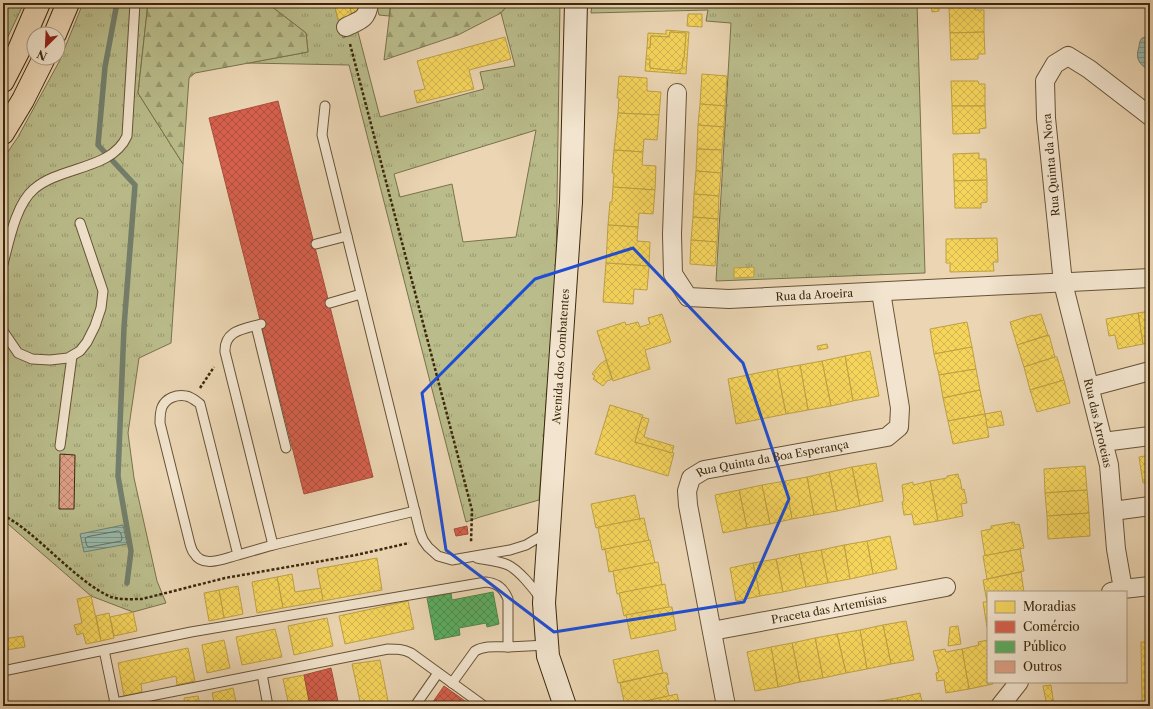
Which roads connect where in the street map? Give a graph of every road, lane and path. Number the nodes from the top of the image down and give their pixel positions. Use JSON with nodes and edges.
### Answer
{"nodes":[{"id":1,"x":39,"y":3,"type":"edge"},
{"id":2,"x":68,"y":3,"type":"edge"},
{"id":3,"x":135,"y":3,"type":"edge"},
{"id":4,"x":369,"y":3,"type":"edge"},
{"id":5,"x":576,"y":3,"type":"edge"},
{"id":6,"x":58,"y":26,"type":"edge"},
{"id":7,"x":346,"y":27,"type":"joint"},
{"id":8,"x":40,"y":66,"type":"edge"},
{"id":9,"x":3,"y":81,"type":"edge"},
{"id":10,"x":677,"y":93,"type":"dead end"},
{"id":11,"x":325,"y":106,"type":"dead end"},
{"id":12,"x":1150,"y":116,"type":"edge"},
{"id":13,"x":3,"y":133,"type":"edge"},
{"id":14,"x":80,"y":223,"type":"dead end"},
{"id":15,"x":347,"y":236,"type":"junction"},
{"id":16,"x":316,"y":244,"type":"dead end"},
{"id":17,"x":3,"y":264,"type":"edge"},
{"id":18,"x":1150,"y":278,"type":"edge"},
{"id":19,"x":1062,"y":283,"type":"junction"},
{"id":20,"x":881,"y":292,"type":"junction"},
{"id":21,"x":361,"y":294,"type":"junction"},
{"id":22,"x":330,"y":303,"type":"dead end"},
{"id":23,"x":3,"y":331,"type":"edge"},
{"id":24,"x":225,"y":352,"type":"junction"},
{"id":25,"x":72,"y":356,"type":"junction"},
{"id":26,"x":1150,"y":371,"type":"edge"},
{"id":27,"x":1090,"y":387,"type":"junction"},
{"id":28,"x":193,"y":399,"type":"junction"},
{"id":29,"x":1150,"y":436,"type":"edge"},
{"id":30,"x":1104,"y":442,"type":"junction"},
{"id":31,"x":60,"y":446,"type":"dead end"},
{"id":32,"x":286,"y":448,"type":"dead end"},
{"id":33,"x":1150,"y":506,"type":"edge"},
{"id":34,"x":415,"y":511,"type":"junction"},
{"id":35,"x":1113,"y":511,"type":"junction"},
{"id":36,"x":550,"y":530,"type":"junction"},
{"id":37,"x":273,"y":545,"type":"junction"},
{"id":38,"x":238,"y":555,"type":"junction"},
{"id":39,"x":470,"y":557,"type":"junction"},
{"id":40,"x":1150,"y":586,"type":"edge"},
{"id":41,"x":946,"y":587,"type":"dead end"},
{"id":42,"x":1117,"y":591,"type":"edge"},
{"id":43,"x":544,"y":603,"type":"junction"},
{"id":44,"x":712,"y":631,"type":"junction"},
{"id":45,"x":547,"y":645,"type":"junction"},
{"id":46,"x":508,"y":647,"type":"junction"},
{"id":47,"x":104,"y":650,"type":"junction"},
{"id":48,"x":3,"y":671,"type":"edge"},
{"id":49,"x":438,"y":673,"type":"junction"},
{"id":50,"x":262,"y":674,"type":"junction"},
{"id":51,"x":452,"y":683,"type":"junction"},
{"id":52,"x":1018,"y":683,"type":"edge"},
{"id":53,"x":268,"y":706,"type":"edge"},
{"id":54,"x":415,"y":706,"type":"edge"},
{"id":55,"x":484,"y":706,"type":"edge"},
{"id":56,"x":565,"y":706,"type":"edge"},
{"id":57,"x":726,"y":706,"type":"edge"},
{"id":58,"x":1000,"y":706,"type":"edge"}],
"edges":[{"from":1,"to":9,"type":"main road"},
{"from":2,"to":6,"type":"main road"},
{"from":3,"to":17,"type":"lane"},
{"from":4,"to":7,"type":"street"},
{"from":5,"to":36,"type":"street","name":"Avenida dos Combatentes"},
{"from":7,"to":39,"type":"path"},
{"from":8,"to":13,"type":"main road"},
{"from":10,"to":20,"type":"street","name":"Rua da Aroeira"},
{"from":11,"to":15,"type":"lane"},
{"from":12,"to":19,"type":"street","name":"Rua Quinta da Nora"},
{"from":14,"to":25,"type":"lane"},
{"from":15,"to":16,"type":"lane"},
{"from":15,"to":21,"type":"lane"},
{"from":18,"to":19,"type":"street","name":"Rua da Aroeira"},
{"from":19,"to":20,"type":"street","name":"Rua da Aroeira"},
{"from":19,"to":27,"type":"street","name":"Rua das Arroteias"},
{"from":20,"to":44,"type":"street","name":"Rua Quinta da Boa Esperança"},
{"from":21,"to":22,"type":"lane"},
{"from":21,"to":34,"type":"lane"},
{"from":23,"to":25,"type":"lane"},
{"from":24,"to":28,"type":"path"},
{"from":24,"to":32,"type":"lane"},
{"from":24,"to":37,"type":"lane"},
{"from":25,"to":31,"type":"lane"},
{"from":26,"to":27,"type":"street"},
{"from":27,"to":30,"type":"street","name":"Rua das Arroteias"},
{"from":28,"to":38,"type":"lane"},
{"from":28,"to":38,"type":"lane"},
{"from":29,"to":30,"type":"street"},
{"from":30,"to":35,"type":"street","name":"Rua das Arroteias"},
{"from":33,"to":35,"type":"street"},
{"from":34,"to":37,"type":"lane"},
{"from":34,"to":39,"type":"lane"},
{"from":35,"to":42,"type":"street","name":"Rua das Arroteias"},
{"from":36,"to":39,"type":"lane"},
{"from":36,"to":43,"type":"street","name":"Avenida dos Combatentes"},
{"from":37,"to":38,"type":"lane"},
{"from":39,"to":43,"type":"lane"},
{"from":40,"to":42,"type":"street"},
{"from":41,"to":44,"type":"street","name":"Praceta das Artemísias"},
{"from":43,"to":45,"type":"street","name":"Avenida dos Combatentes"},
{"from":44,"to":57,"type":"street","name":"Rua Quinta da Boa Esperança"},
{"from":45,"to":46,"type":"lane"},
{"from":45,"to":56,"type":"street","name":"Avenida dos Combatentes"},
{"from":46,"to":47,"type":"lane"},
{"from":46,"to":51,"type":"lane"},
{"from":47,"to":48,"type":"lane"},
{"from":47,"to":50,"type":"lane"},
{"from":49,"to":50,"type":"lane"},
{"from":49,"to":51,"type":"lane"},
{"from":49,"to":54,"type":"lane"},
{"from":50,"to":53,"type":"lane"},
{"from":51,"to":55,"type":"lane"},
{"from":52,"to":58,"type":"street"}]}
